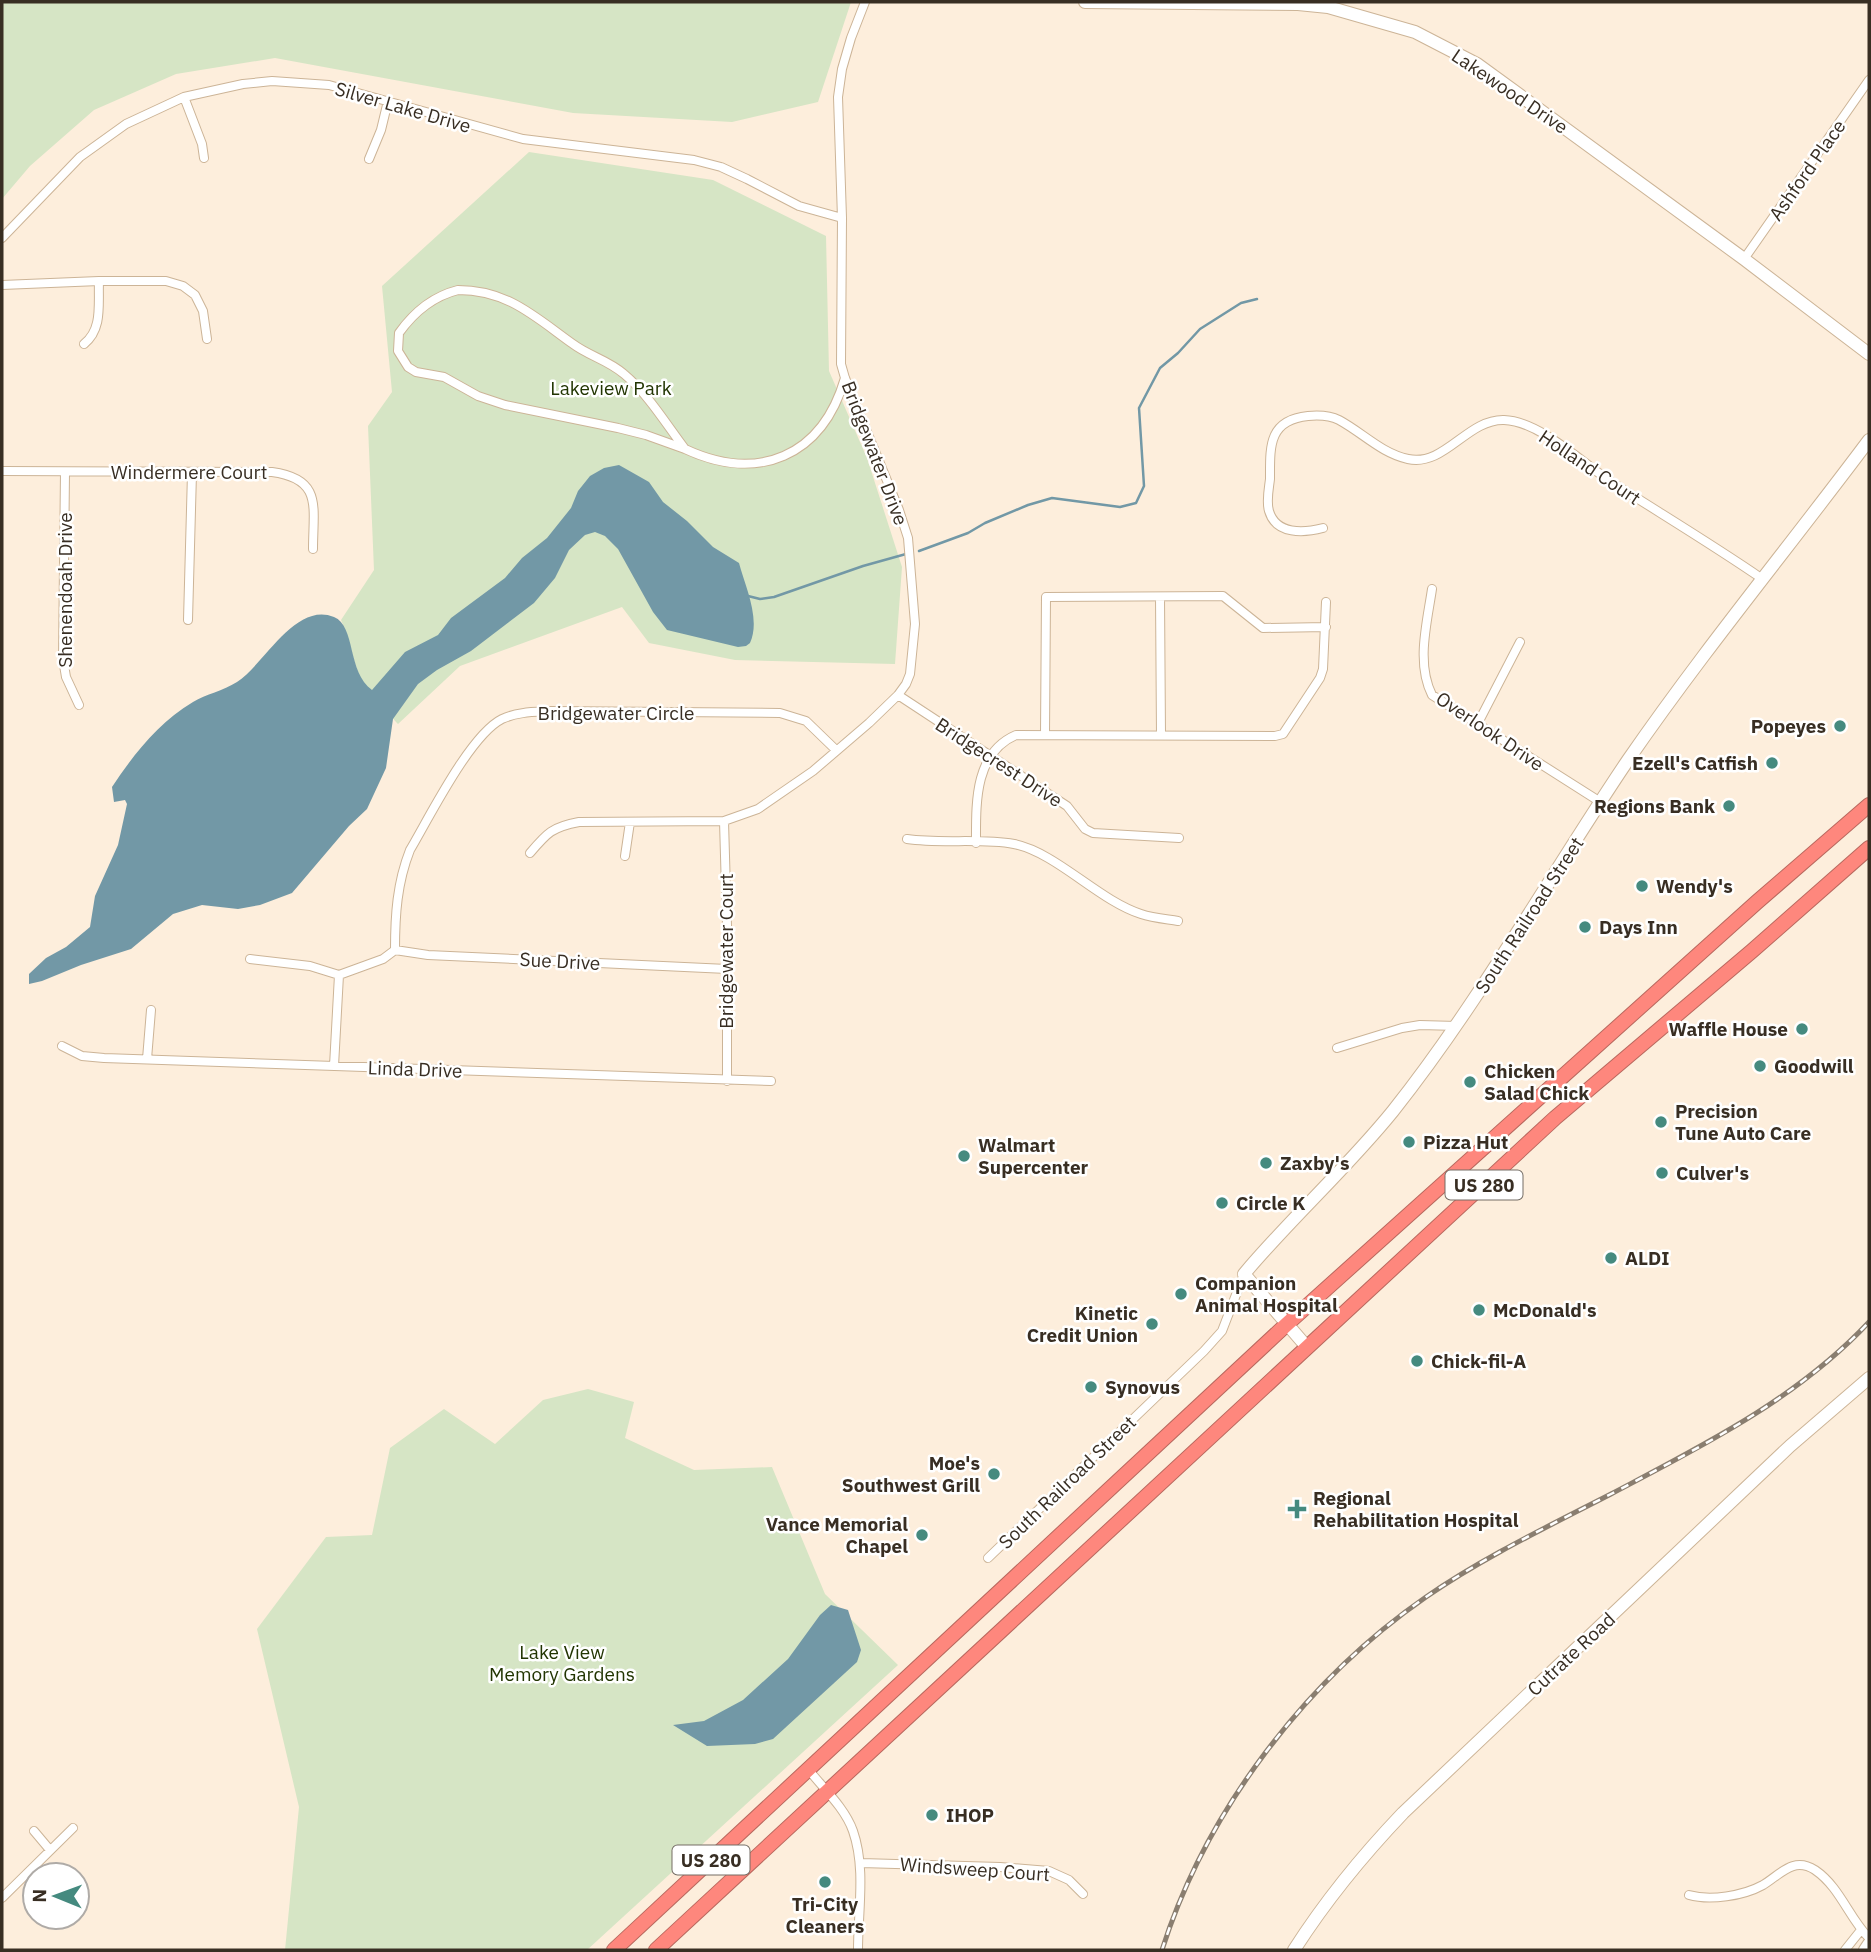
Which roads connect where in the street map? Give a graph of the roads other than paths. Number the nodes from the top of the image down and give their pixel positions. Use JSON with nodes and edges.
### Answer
{"nodes":[{"id":1,"x":865,"y":2,"type":"edge"},
{"id":2,"x":1085,"y":2,"type":"edge"},
{"id":3,"x":1328,"y":4,"type":"edge"},
{"id":4,"x":1869,"y":80,"type":"edge"},
{"id":5,"x":184,"y":97,"type":"junction"},
{"id":6,"x":388,"y":101,"type":"junction"},
{"id":7,"x":204,"y":158,"type":"dead end"},
{"id":8,"x":369,"y":159,"type":"dead end"},
{"id":9,"x":842,"y":218,"type":"junction"},
{"id":10,"x":2,"y":238,"type":"edge"},
{"id":11,"x":1744,"y":259,"type":"junction"},
{"id":12,"x":99,"y":281,"type":"junction"},
{"id":13,"x":2,"y":285,"type":"edge"},
{"id":14,"x":207,"y":339,"type":"dead end"},
{"id":15,"x":83,"y":344,"type":"dead end"},
{"id":16,"x":1869,"y":354,"type":"edge"},
{"id":17,"x":845,"y":378,"type":"junction"},
{"id":18,"x":1869,"y":440,"type":"edge"},
{"id":19,"x":685,"y":449,"type":"junction"},
{"id":20,"x":2,"y":471,"type":"edge"},
{"id":21,"x":65,"y":472,"type":"junction"},
{"id":22,"x":192,"y":473,"type":"junction"},
{"id":23,"x":1323,"y":528,"type":"dead end"},
{"id":24,"x":313,"y":550,"type":"dead end"},
{"id":25,"x":1761,"y":578,"type":"junction"},
{"id":26,"x":1432,"y":589,"type":"dead end"},
{"id":27,"x":1160,"y":597,"type":"junction"},
{"id":28,"x":1326,"y":602,"type":"dead end"},
{"id":29,"x":187,"y":620,"type":"dead end"},
{"id":30,"x":1326,"y":627,"type":"junction"},
{"id":31,"x":1520,"y":642,"type":"dead end"},
{"id":32,"x":898,"y":695,"type":"junction"},
{"id":33,"x":79,"y":705,"type":"dead end"},
{"id":34,"x":1478,"y":723,"type":"junction"},
{"id":35,"x":1045,"y":734,"type":"junction"},
{"id":36,"x":1161,"y":735,"type":"junction"},
{"id":37,"x":836,"y":750,"type":"junction"},
{"id":38,"x":990,"y":757,"type":"junction"},
{"id":39,"x":1602,"y":803,"type":"junction"},
{"id":40,"x":1869,"y":805,"type":"edge"},
{"id":41,"x":724,"y":821,"type":"junction"},
{"id":42,"x":630,"y":822,"type":"junction"},
{"id":43,"x":1179,"y":838,"type":"dead end"},
{"id":44,"x":907,"y":839,"type":"dead end"},
{"id":45,"x":975,"y":843,"type":"junction"},
{"id":46,"x":1869,"y":848,"type":"edge"},
{"id":47,"x":530,"y":853,"type":"dead end"},
{"id":48,"x":625,"y":856,"type":"dead end"},
{"id":49,"x":1178,"y":921,"type":"dead end"},
{"id":50,"x":394,"y":950,"type":"junction"},
{"id":51,"x":250,"y":960,"type":"dead end"},
{"id":52,"x":727,"y":969,"type":"junction"},
{"id":53,"x":339,"y":975,"type":"junction"},
{"id":54,"x":151,"y":1010,"type":"dead end"},
{"id":55,"x":1457,"y":1026,"type":"junction"},
{"id":56,"x":62,"y":1046,"type":"dead end"},
{"id":57,"x":1337,"y":1048,"type":"dead end"},
{"id":58,"x":147,"y":1059,"type":"junction"},
{"id":59,"x":334,"y":1066,"type":"junction"},
{"id":60,"x":727,"y":1081,"type":"junction"},
{"id":61,"x":771,"y":1081,"type":"dead end"},
{"id":62,"x":1244,"y":1274,"type":"junction"},
{"id":63,"x":1287,"y":1324,"type":"junction"},
{"id":64,"x":1307,"y":1346,"type":"junction"},
{"id":65,"x":1869,"y":1378,"type":"edge"},
{"id":66,"x":988,"y":1558,"type":"dead end"},
{"id":67,"x":808,"y":1769,"type":"junction"},
{"id":68,"x":827,"y":1791,"type":"junction"},
{"id":69,"x":73,"y":1828,"type":"dead end"},
{"id":70,"x":34,"y":1831,"type":"dead end"},
{"id":71,"x":50,"y":1850,"type":"junction"},
{"id":72,"x":861,"y":1863,"type":"junction"},
{"id":73,"x":1083,"y":1894,"type":"dead end"},
{"id":74,"x":1689,"y":1895,"type":"dead end"},
{"id":75,"x":2,"y":1898,"type":"edge"},
{"id":76,"x":1861,"y":1930,"type":"junction"},
{"id":77,"x":1869,"y":1938,"type":"edge"},
{"id":78,"x":1869,"y":1944,"type":"edge"},
{"id":79,"x":614,"y":1950,"type":"edge"},
{"id":80,"x":656,"y":1950,"type":"edge"},
{"id":81,"x":858,"y":1950,"type":"edge"},
{"id":82,"x":1294,"y":1950,"type":"edge"},
{"id":83,"x":1845,"y":1950,"type":"edge"},
{"id":84,"x":1865,"y":1950,"type":"edge"}],
"edges":[{"from":1,"to":9,"type":"street","name":"Bridgewater Drive"},
{"from":2,"to":3,"type":"street","name":"Lakewood Drive"},
{"from":3,"to":11,"type":"street","name":"Lakewood Drive"},
{"from":4,"to":11,"type":"street","name":"Ashford Place"},
{"from":5,"to":6,"type":"street","name":"Silver Lake Drive"},
{"from":5,"to":7,"type":"street"},
{"from":5,"to":10,"type":"street","name":"Silver Lake Drive"},
{"from":6,"to":8,"type":"street"},
{"from":6,"to":9,"type":"street","name":"Silver Lake Drive"},
{"from":9,"to":17,"type":"street","name":"Bridgewater Drive"},
{"from":11,"to":16,"type":"street","name":"Lakewood Drive"},
{"from":12,"to":13,"type":"street"},
{"from":12,"to":14,"type":"street"},
{"from":12,"to":15,"type":"street"},
{"from":17,"to":19,"type":"street"},
{"from":17,"to":32,"type":"street","name":"Bridgewater Drive"},
{"from":18,"to":25,"type":"street","name":"South Railroad Street"},
{"from":19,"to":19,"type":"street"},
{"from":20,"to":21,"type":"street","name":"Windermere Court"},
{"from":21,"to":22,"type":"street","name":"Windermere Court"},
{"from":21,"to":33,"type":"street","name":"Shenendoah Drive"},
{"from":22,"to":24,"type":"street","name":"Windermere Court"},
{"from":22,"to":29,"type":"street"},
{"from":23,"to":25,"type":"street","name":"Holland Court"},
{"from":25,"to":39,"type":"street","name":"South Railroad Street"},
{"from":26,"to":34,"type":"street","name":"Overlook Drive"},
{"from":27,"to":30,"type":"street"},
{"from":27,"to":35,"type":"street"},
{"from":27,"to":36,"type":"street"},
{"from":28,"to":30,"type":"street"},
{"from":30,"to":36,"type":"street"},
{"from":31,"to":34,"type":"street"},
{"from":32,"to":37,"type":"street","name":"Bridgewater Drive"},
{"from":32,"to":38,"type":"street","name":"Bridgecrest Drive"},
{"from":34,"to":39,"type":"street","name":"Overlook Drive"},
{"from":35,"to":36,"type":"street"},
{"from":35,"to":38,"type":"street"},
{"from":37,"to":41,"type":"street","name":"Bridgewater Drive"},
{"from":37,"to":50,"type":"street","name":"Bridgewater Circle"},
{"from":38,"to":43,"type":"street","name":"Bridgecrest Drive"},
{"from":38,"to":45,"type":"street"},
{"from":39,"to":55,"type":"street","name":"South Railroad Street"},
{"from":40,"to":63,"type":"highway","number":"US 280"},
{"from":41,"to":42,"type":"street","name":"Bridgewater Drive"},
{"from":41,"to":52,"type":"street","name":"Bridgewater Court"},
{"from":42,"to":47,"type":"street","name":"Bridgewater Drive"},
{"from":42,"to":48,"type":"street"},
{"from":44,"to":45,"type":"street"},
{"from":45,"to":49,"type":"street"},
{"from":46,"to":64,"type":"highway","number":"US 280"},
{"from":50,"to":52,"type":"street","name":"Sue Drive"},
{"from":50,"to":53,"type":"street"},
{"from":51,"to":53,"type":"street"},
{"from":52,"to":60,"type":"street","name":"Bridgewater Court"},
{"from":53,"to":59,"type":"street"},
{"from":54,"to":58,"type":"street"},
{"from":55,"to":57,"type":"street"},
{"from":55,"to":62,"type":"street","name":"South Railroad Street"},
{"from":56,"to":58,"type":"street","name":"Linda Drive"},
{"from":58,"to":59,"type":"street","name":"Linda Drive"},
{"from":59,"to":60,"type":"street","name":"Linda Drive"},
{"from":60,"to":61,"type":"street","name":"Linda Drive"},
{"from":62,"to":63,"type":"street"},
{"from":62,"to":66,"type":"street","name":"South Railroad Street"},
{"from":63,"to":64,"type":"street"},
{"from":63,"to":67,"type":"highway","number":"US 280"},
{"from":64,"to":68,"type":"highway","number":"US 280"},
{"from":65,"to":82,"type":"street","name":"Cutrate Road"},
{"from":67,"to":68,"type":"street"},
{"from":67,"to":79,"type":"highway","number":"US 280"},
{"from":68,"to":72,"type":"street"},
{"from":68,"to":80,"type":"highway","number":"US 280"},
{"from":69,"to":71,"type":"street"},
{"from":70,"to":71,"type":"street"},
{"from":71,"to":75,"type":"street"},
{"from":72,"to":73,"type":"street","name":"Windsweep Court"},
{"from":72,"to":81,"type":"street"},
{"from":74,"to":76,"type":"street"},
{"from":76,"to":77,"type":"street"},
{"from":76,"to":83,"type":"street"},
{"from":78,"to":84,"type":"street"}]}
